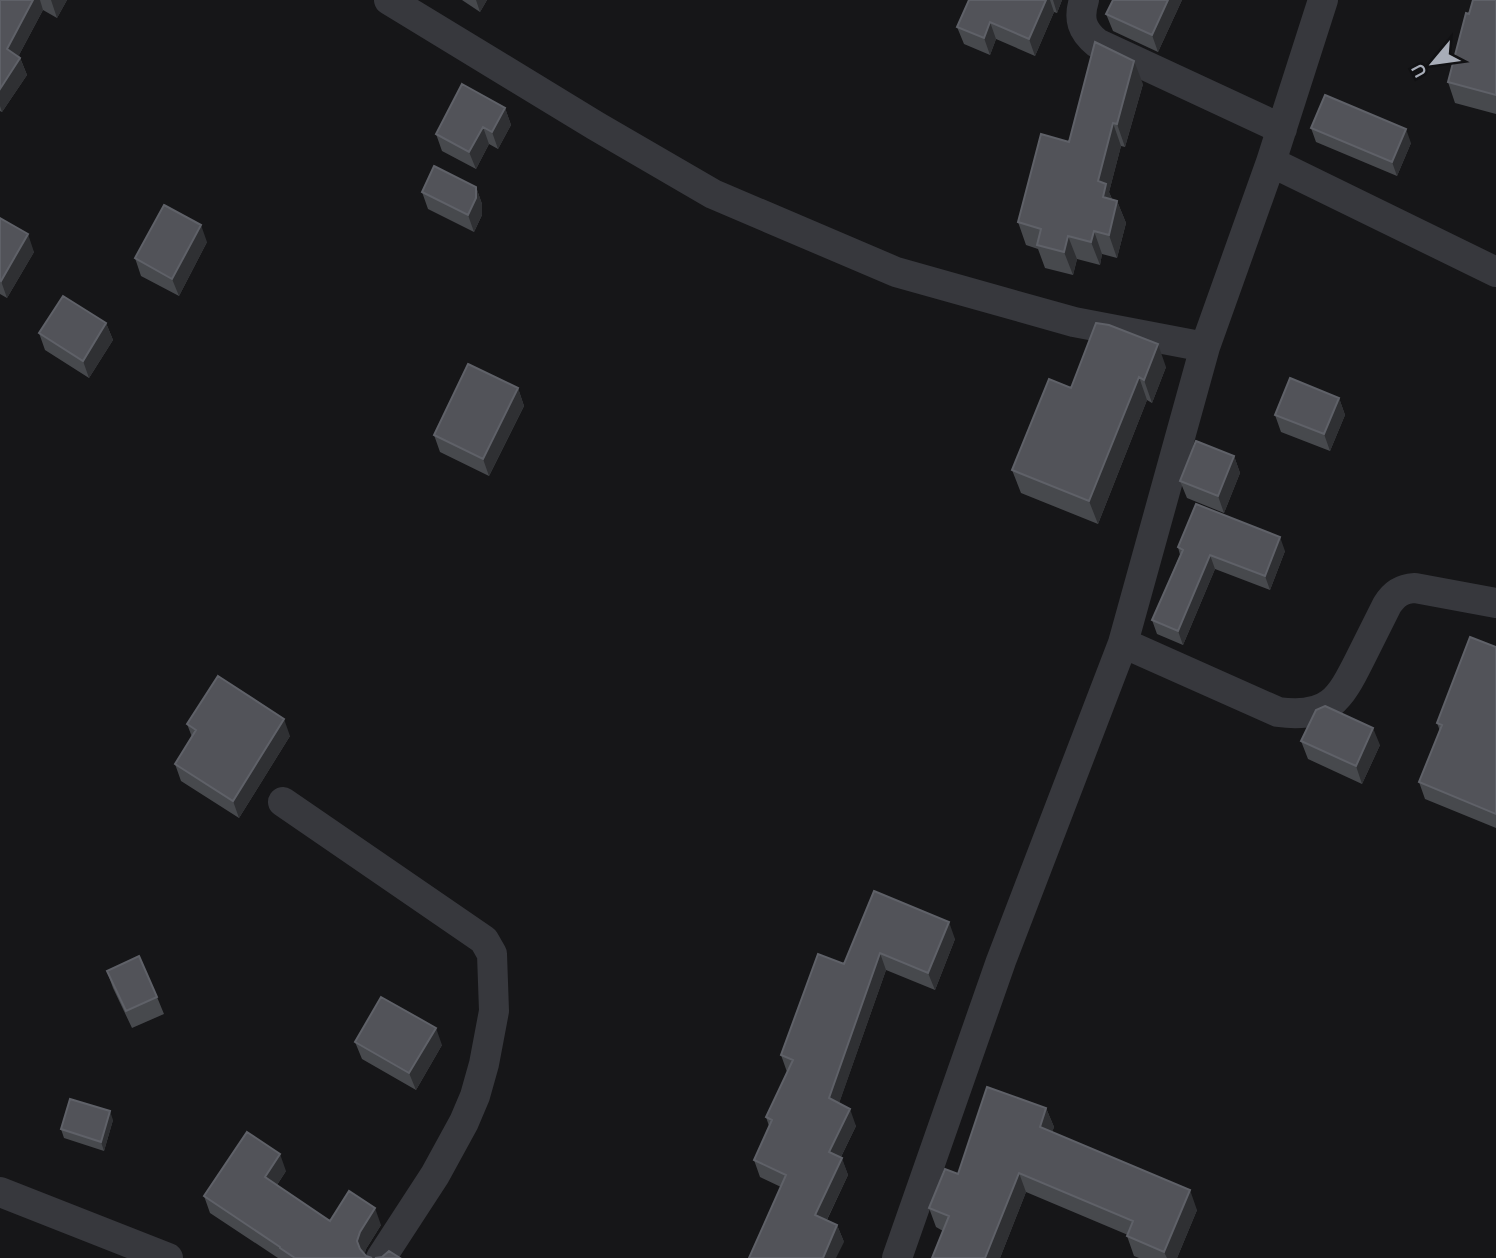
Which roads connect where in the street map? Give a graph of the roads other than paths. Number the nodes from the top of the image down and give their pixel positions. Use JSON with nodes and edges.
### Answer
{"nodes":[{"id":1,"x":389,"y":0,"type":"edge"},
{"id":2,"x":1084,"y":0,"type":"edge"},
{"id":3,"x":1323,"y":0,"type":"edge"},
{"id":4,"x":1282,"y":129,"type":"junction"},
{"id":5,"x":1271,"y":162,"type":"junction"},
{"id":6,"x":1496,"y":272,"type":"edge"},
{"id":7,"x":1205,"y":347,"type":"junction"},
{"id":8,"x":1496,"y":604,"type":"edge"},
{"id":9,"x":1123,"y":643,"type":"junction"},
{"id":10,"x":283,"y":802,"type":"dead end"},
{"id":11,"x":0,"y":1192,"type":"edge"},
{"id":12,"x":168,"y":1258,"type":"edge"},
{"id":13,"x":381,"y":1258,"type":"edge"},
{"id":14,"x":897,"y":1258,"type":"edge"}],
"edges":[{"from":1,"to":7,"type":"street"},
{"from":2,"to":4,"type":"street"},
{"from":3,"to":4,"type":"street"},
{"from":4,"to":5,"type":"street"},
{"from":5,"to":6,"type":"street"},
{"from":5,"to":7,"type":"street"},
{"from":7,"to":9,"type":"street"},
{"from":8,"to":9,"type":"street"},
{"from":9,"to":14,"type":"street"},
{"from":10,"to":13,"type":"street"},
{"from":11,"to":12,"type":"street"}]}
